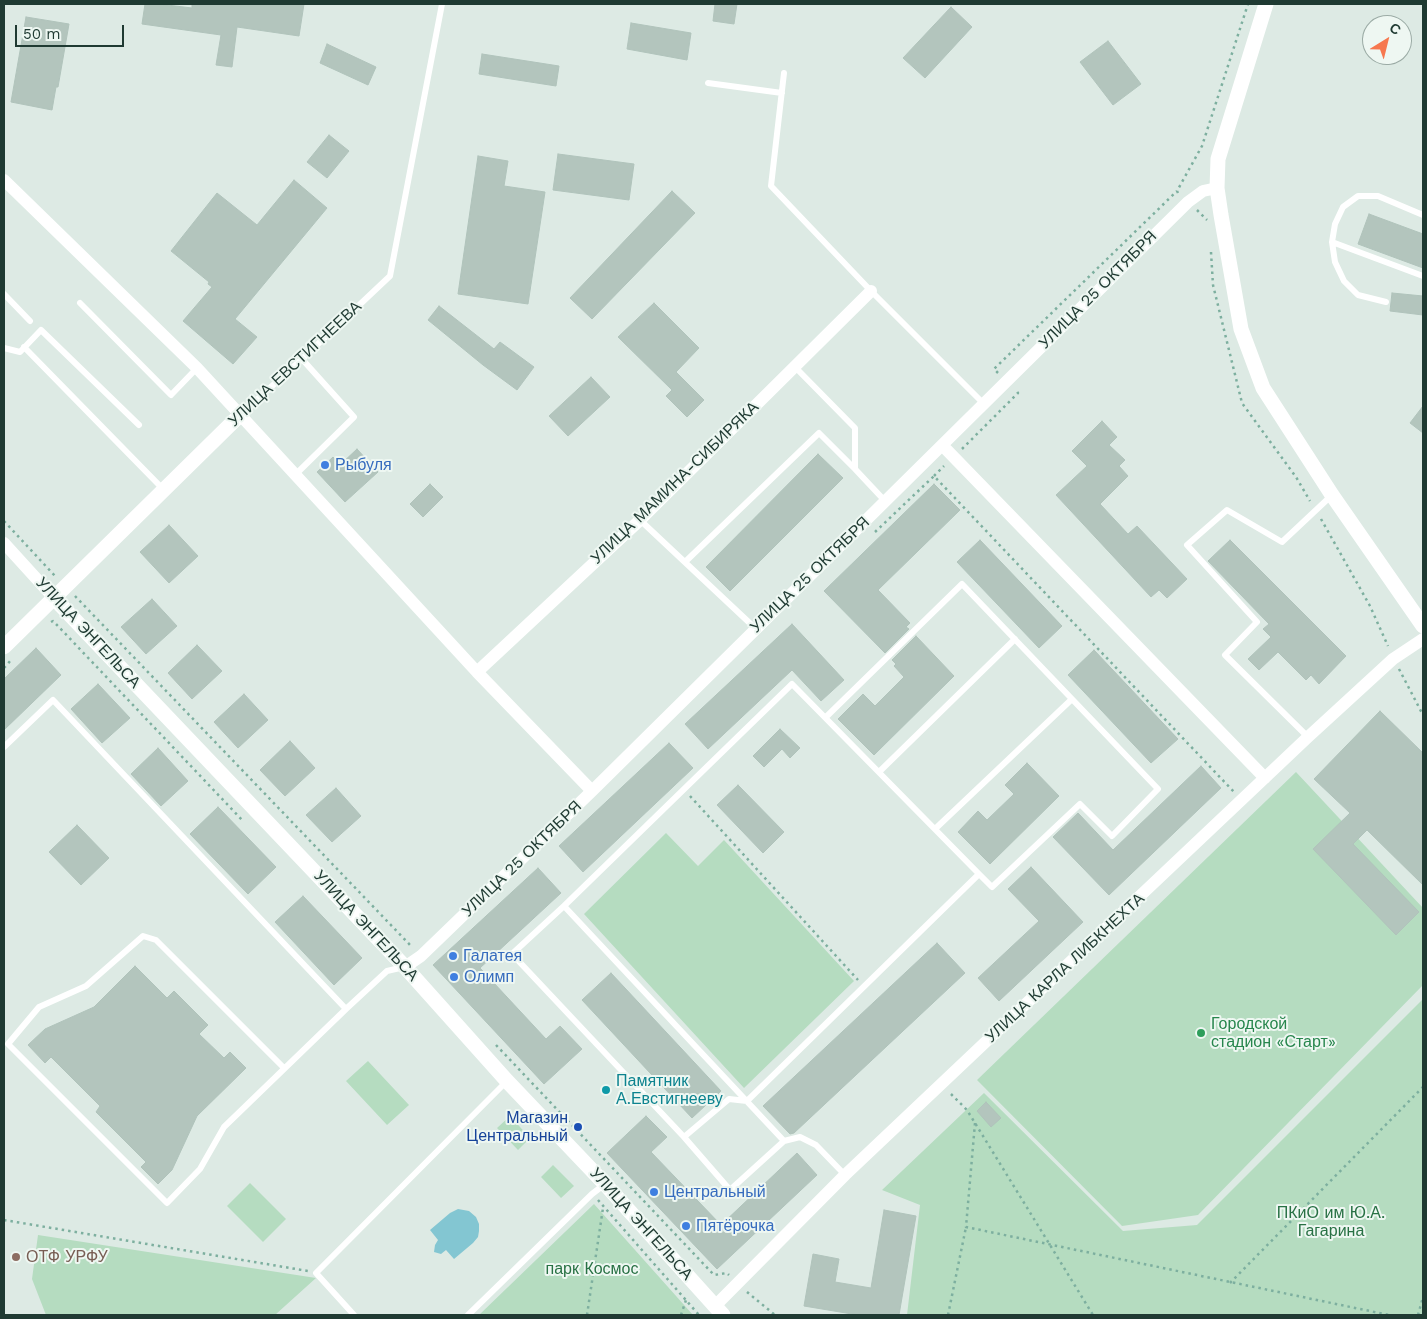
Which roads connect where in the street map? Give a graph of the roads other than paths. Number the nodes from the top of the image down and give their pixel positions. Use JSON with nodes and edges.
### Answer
{"nodes":[{"id":1,"x":442,"y":4,"type":"edge"},
{"id":2,"x":1266,"y":4,"type":"edge"},
{"id":3,"x":784,"y":73,"type":"dead end"},
{"id":4,"x":708,"y":82,"type":"dead end"},
{"id":5,"x":782,"y":94,"type":"junction"},
{"id":6,"x":4,"y":180,"type":"edge"},
{"id":7,"x":1217,"y":188,"type":"junction"},
{"id":8,"x":1423,"y":215,"type":"edge"},
{"id":9,"x":1332,"y":242,"type":"junction"},
{"id":10,"x":1423,"y":276,"type":"edge"},
{"id":11,"x":871,"y":290,"type":"junction"},
{"id":12,"x":4,"y":294,"type":"edge"},
{"id":13,"x":1386,"y":302,"type":"dead end"},
{"id":14,"x":80,"y":303,"type":"dead end"},
{"id":15,"x":30,"y":321,"type":"dead end"},
{"id":16,"x":24,"y":347,"type":"junction"},
{"id":17,"x":4,"y":348,"type":"edge"},
{"id":18,"x":302,"y":359,"type":"junction"},
{"id":19,"x":794,"y":366,"type":"junction"},
{"id":20,"x":197,"y":368,"type":"junction"},
{"id":21,"x":984,"y":404,"type":"junction"},
{"id":22,"x":241,"y":414,"type":"junction"},
{"id":23,"x":138,"y":426,"type":"dead end"},
{"id":24,"x":942,"y":445,"type":"junction"},
{"id":25,"x":855,"y":469,"type":"junction"},
{"id":26,"x":295,"y":475,"type":"junction"},
{"id":27,"x":164,"y":490,"type":"junction"},
{"id":28,"x":1332,"y":495,"type":"junction"},
{"id":29,"x":885,"y":500,"type":"junction"},
{"id":30,"x":640,"y":520,"type":"junction"},
{"id":31,"x":4,"y":543,"type":"edge"},
{"id":32,"x":685,"y":562,"type":"junction"},
{"id":33,"x":54,"y":598,"type":"junction"},
{"id":34,"x":1423,"y":626,"type":"edge"},
{"id":35,"x":755,"y":628,"type":"junction"},
{"id":36,"x":1015,"y":639,"type":"junction"},
{"id":37,"x":1423,"y":639,"type":"edge"},
{"id":38,"x":4,"y":647,"type":"edge"},
{"id":39,"x":477,"y":672,"type":"junction"},
{"id":40,"x":1072,"y":699,"type":"junction"},
{"id":41,"x":826,"y":717,"type":"junction"},
{"id":42,"x":1308,"y":737,"type":"junction"},
{"id":43,"x":4,"y":747,"type":"edge"},
{"id":44,"x":879,"y":772,"type":"junction"},
{"id":45,"x":1266,"y":778,"type":"junction"},
{"id":46,"x":592,"y":791,"type":"junction"},
{"id":47,"x":935,"y":829,"type":"junction"},
{"id":48,"x":979,"y":874,"type":"junction"},
{"id":49,"x":564,"y":906,"type":"junction"},
{"id":50,"x":405,"y":967,"type":"junction"},
{"id":51,"x":346,"y":1009,"type":"junction"},
{"id":52,"x":284,"y":1068,"type":"junction"},
{"id":53,"x":507,"y":1081,"type":"junction"},
{"id":54,"x":747,"y":1100,"type":"junction"},
{"id":55,"x":684,"y":1137,"type":"junction"},
{"id":56,"x":784,"y":1141,"type":"junction"},
{"id":57,"x":845,"y":1175,"type":"junction"},
{"id":58,"x":605,"y":1184,"type":"junction"},
{"id":59,"x":719,"y":1311,"type":"edge"},
{"id":60,"x":354,"y":1315,"type":"edge"},
{"id":61,"x":468,"y":1315,"type":"edge"}],
"edges":[{"from":1,"to":18,"type":"lane","name":"УЛИЦА ЕВСТИГНЕЕВА"},
{"from":2,"to":7,"type":"main road"},
{"from":3,"to":5,"type":"lane"},
{"from":4,"to":5,"type":"lane"},
{"from":5,"to":11,"type":"lane"},
{"from":6,"to":20,"type":"street"},
{"from":7,"to":21,"type":"street","name":"УЛИЦА 25 ОКТЯБРЯ"},
{"from":7,"to":28,"type":"main road"},
{"from":8,"to":9,"type":"lane"},
{"from":9,"to":10,"type":"lane"},
{"from":9,"to":13,"type":"lane"},
{"from":11,"to":19,"type":"street","name":"УЛИЦА МАМИНА-СИБИРЯКА"},
{"from":11,"to":21,"type":"lane"},
{"from":12,"to":15,"type":"lane"},
{"from":14,"to":20,"type":"lane"},
{"from":16,"to":17,"type":"lane"},
{"from":16,"to":23,"type":"lane"},
{"from":16,"to":27,"type":"lane"},
{"from":18,"to":22,"type":"lane","name":"УЛИЦА ЕВСТИГНЕЕВА"},
{"from":18,"to":26,"type":"lane"},
{"from":19,"to":25,"type":"lane"},
{"from":19,"to":30,"type":"street","name":"УЛИЦА МАМИНА-СИБИРЯКА"},
{"from":20,"to":22,"type":"street"},
{"from":21,"to":24,"type":"street","name":"УЛИЦА 25 ОКТЯБРЯ"},
{"from":22,"to":26,"type":"street"},
{"from":22,"to":27,"type":"main road","name":"УЛИЦА ЕВСТИГНЕЕВА"},
{"from":24,"to":29,"type":"street","name":"УЛИЦА 25 ОКТЯБРЯ"},
{"from":24,"to":45,"type":"street"},
{"from":25,"to":29,"type":"lane"},
{"from":25,"to":32,"type":"lane"},
{"from":26,"to":39,"type":"street"},
{"from":27,"to":33,"type":"main road","name":"УЛИЦА ЕВСТИГНЕЕВА"},
{"from":28,"to":34,"type":"main road"},
{"from":28,"to":42,"type":"lane"},
{"from":29,"to":35,"type":"street","name":"УЛИЦА 25 ОКТЯБРЯ"},
{"from":30,"to":32,"type":"lane"},
{"from":30,"to":39,"type":"street","name":"УЛИЦА МАМИНА-СИБИРЯКА"},
{"from":31,"to":33,"type":"street","name":"УЛИЦА ЭНГЕЛЬСА"},
{"from":32,"to":35,"type":"lane"},
{"from":33,"to":38,"type":"main road","name":"УЛИЦА ЕВСТИГНЕЕВА"},
{"from":33,"to":50,"type":"main road","name":"УЛИЦА ЭНГЕЛЬСА"},
{"from":35,"to":46,"type":"street","name":"УЛИЦА 25 ОКТЯБРЯ"},
{"from":36,"to":40,"type":"lane"},
{"from":36,"to":41,"type":"lane"},
{"from":36,"to":44,"type":"lane"},
{"from":37,"to":42,"type":"street","name":"УЛИЦА КАРЛА ЛИБКНЕХТА"},
{"from":39,"to":46,"type":"street"},
{"from":40,"to":47,"type":"lane"},
{"from":40,"to":48,"type":"lane"},
{"from":41,"to":44,"type":"lane"},
{"from":41,"to":49,"type":"lane"},
{"from":42,"to":45,"type":"street","name":"УЛИЦА КАРЛА ЛИБКНЕХТА"},
{"from":43,"to":51,"type":"lane"},
{"from":44,"to":47,"type":"lane"},
{"from":45,"to":57,"type":"street","name":"УЛИЦА КАРЛА ЛИБКНЕХТА"},
{"from":46,"to":50,"type":"street","name":"УЛИЦА 25 ОКТЯБРЯ"},
{"from":47,"to":48,"type":"lane"},
{"from":48,"to":54,"type":"lane"},
{"from":49,"to":54,"type":"lane"},
{"from":49,"to":55,"type":"lane"},
{"from":50,"to":51,"type":"lane"},
{"from":50,"to":53,"type":"main road","name":"УЛИЦА ЭНГЕЛЬСА"},
{"from":51,"to":52,"type":"lane"},
{"from":52,"to":52,"type":"lane"},
{"from":53,"to":58,"type":"main road","name":"УЛИЦА ЭНГЕЛЬСА"},
{"from":53,"to":60,"type":"lane"},
{"from":54,"to":55,"type":"lane"},
{"from":54,"to":56,"type":"lane"},
{"from":55,"to":56,"type":"lane"},
{"from":56,"to":57,"type":"lane"},
{"from":57,"to":59,"type":"street","name":"УЛИЦА КАРЛА ЛИБКНЕХТА"},
{"from":58,"to":59,"type":"main road","name":"УЛИЦА ЭНГЕЛЬСА"},
{"from":58,"to":61,"type":"lane"}]}
